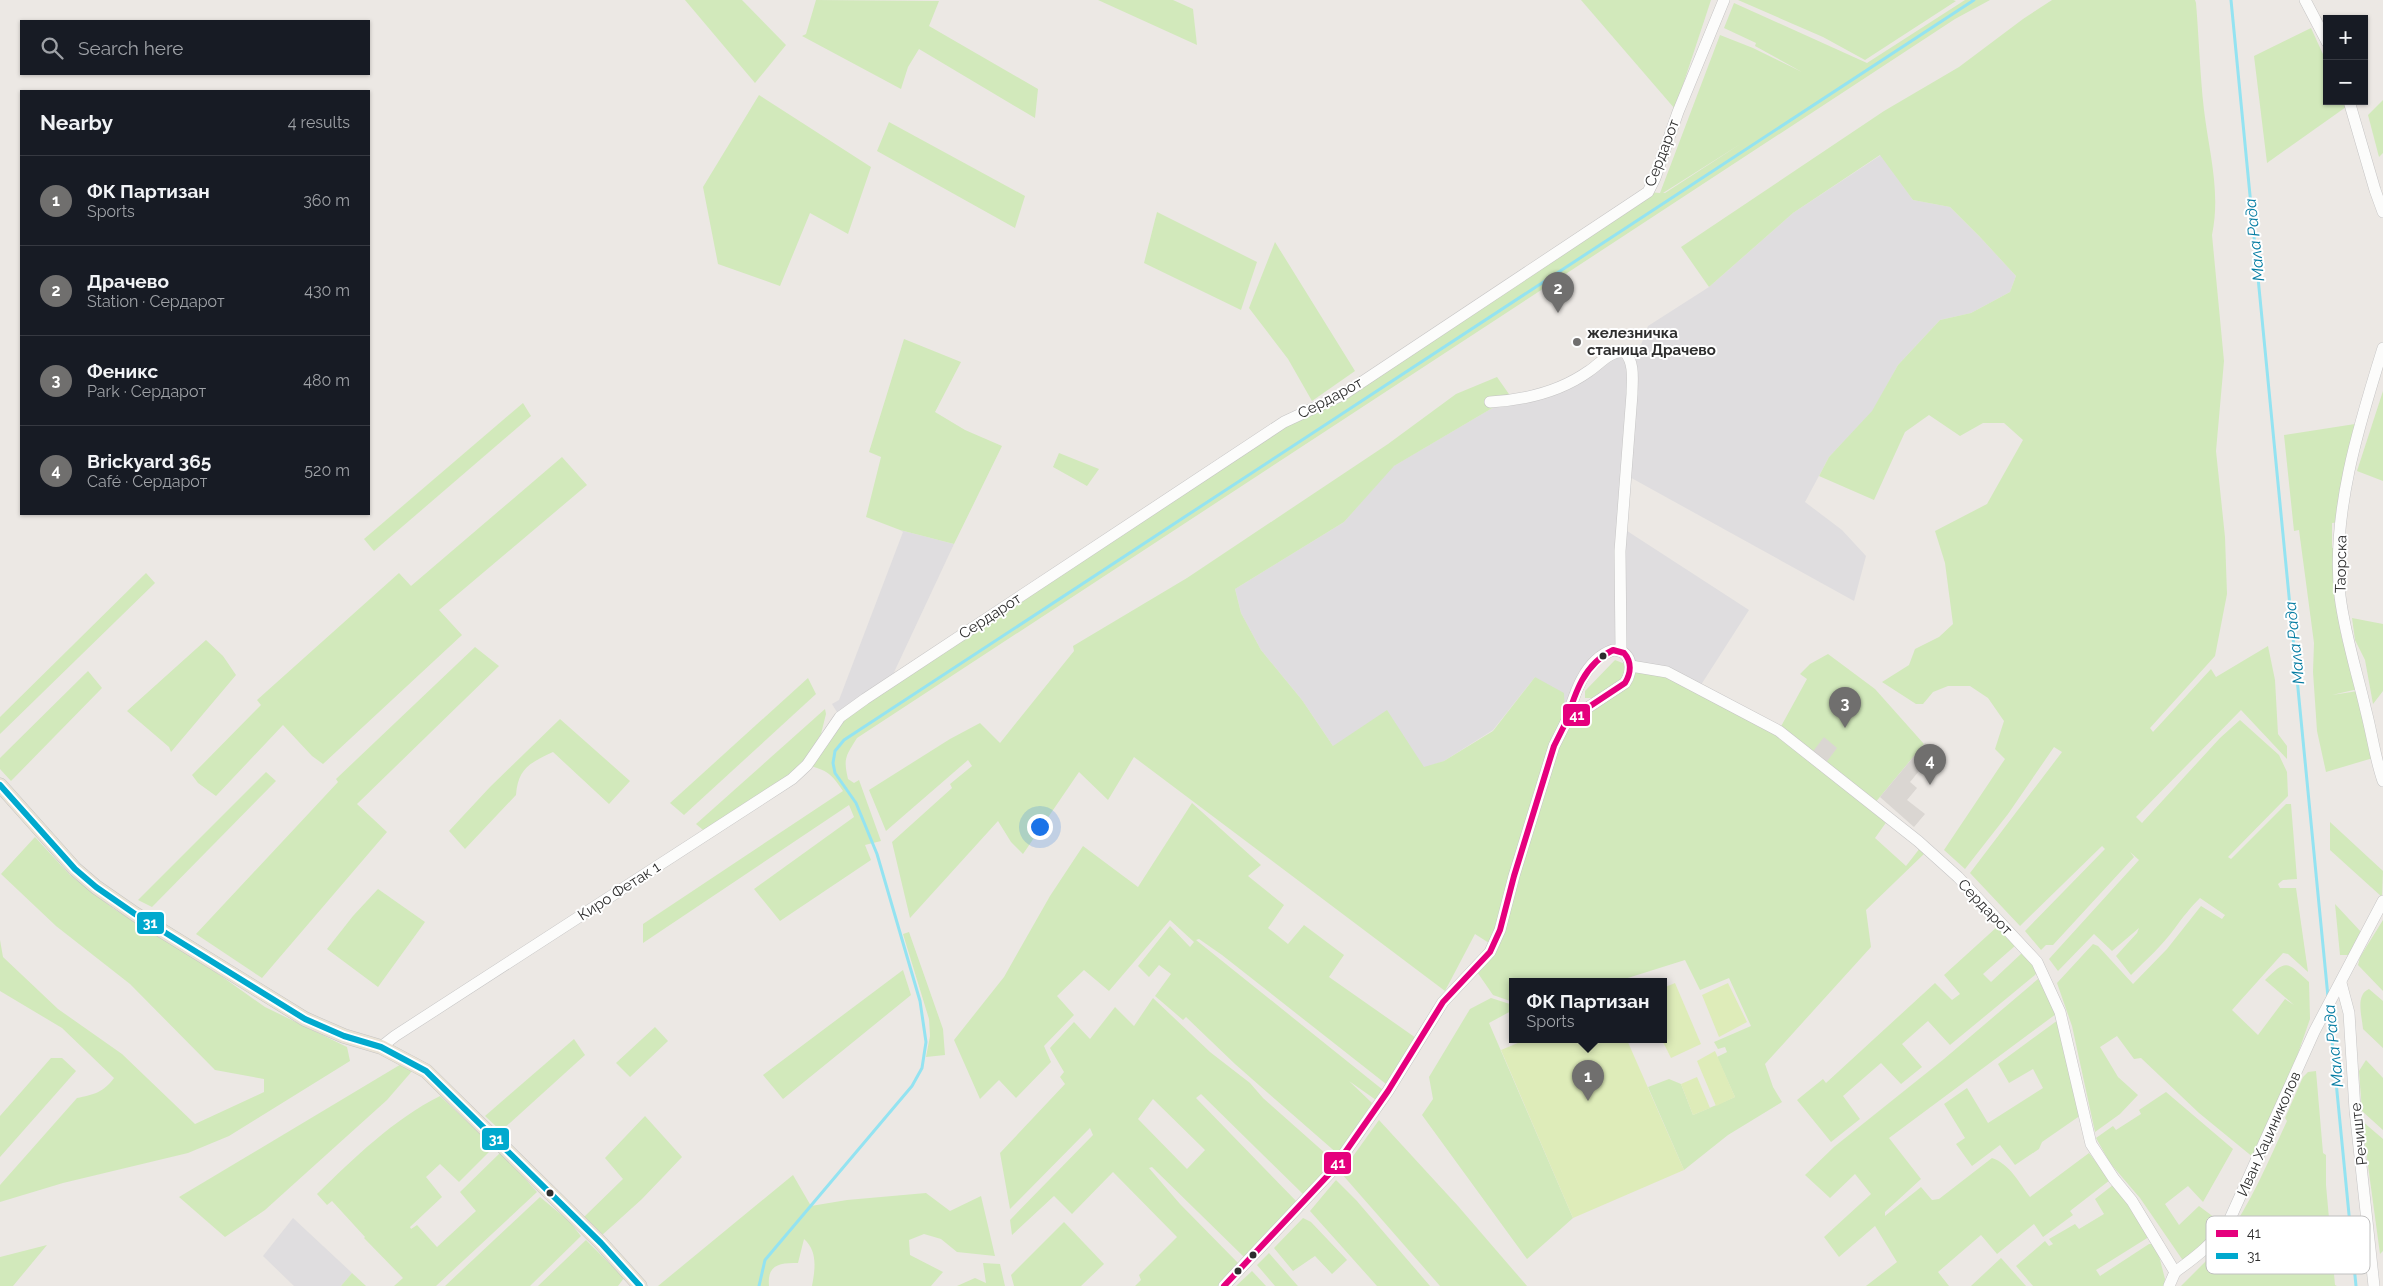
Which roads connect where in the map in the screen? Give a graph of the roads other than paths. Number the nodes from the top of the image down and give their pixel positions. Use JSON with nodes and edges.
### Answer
{"nodes":[{"id":1,"x":1724,"y":0,"type":"edge"},
{"id":2,"x":2304,"y":0,"type":"edge"},
{"id":3,"x":2323,"y":35,"type":"edge"},
{"id":4,"x":2351,"y":105,"type":"edge"},
{"id":5,"x":2383,"y":212,"type":"edge"},
{"id":6,"x":2383,"y":348,"type":"edge"},
{"id":7,"x":1490,"y":402,"type":"dead end"},
{"id":8,"x":1621,"y":650,"type":"junction"},
{"id":9,"x":1631,"y":666,"type":"junction"},
{"id":10,"x":840,"y":717,"type":"joint"},
{"id":11,"x":1566,"y":722,"type":"junction"},
{"id":12,"x":2383,"y":781,"type":"edge"},
{"id":13,"x":0,"y":785,"type":"edge"},
{"id":14,"x":2383,"y":901,"type":"edge"},
{"id":15,"x":2341,"y":983,"type":"junction"},
{"id":16,"x":395,"y":1036,"type":"junction"},
{"id":17,"x":381,"y":1047,"type":"junction"},
{"id":18,"x":398,"y":1056,"type":"junction"},
{"id":19,"x":2232,"y":1216,"type":"edge"},
{"id":20,"x":2367,"y":1216,"type":"edge"},
{"id":21,"x":2370,"y":1247,"type":"edge"},
{"id":22,"x":2206,"y":1249,"type":"edge"},
{"id":23,"x":2175,"y":1272,"type":"junction"},
{"id":24,"x":640,"y":1286,"type":"edge"},
{"id":25,"x":1224,"y":1286,"type":"edge"},
{"id":26,"x":2169,"y":1286,"type":"edge"},
{"id":27,"x":2374,"y":1286,"type":"edge"}],
"edges":[{"from":1,"to":10,"type":"street","name":"Сердарот"},
{"from":2,"to":3,"type":"street"},
{"from":4,"to":5,"type":"street"},
{"from":6,"to":12,"type":"street","name":"Таорска"},
{"from":7,"to":8,"type":"street"},
{"from":8,"to":9,"type":"street"},
{"from":8,"to":11,"type":"street"},
{"from":9,"to":11,"type":"street"},
{"from":9,"to":23,"type":"street","name":"Сердарот"},
{"from":10,"to":16,"type":"street","name":"Киро Фетак 1"},
{"from":11,"to":25,"type":"street"},
{"from":13,"to":17,"type":"main road"},
{"from":14,"to":15,"type":"street"},
{"from":15,"to":19,"type":"street","name":"Иван Хаџиниколов"},
{"from":15,"to":20,"type":"street","name":"Речиште"},
{"from":16,"to":17,"type":"street","name":"Киро Фетак 1"},
{"from":16,"to":18,"type":"street"},
{"from":17,"to":18,"type":"main road"},
{"from":18,"to":24,"type":"main road"},
{"from":21,"to":27,"type":"street","name":"Речиште"},
{"from":22,"to":23,"type":"street","name":"Иван Хаџиниколов"},
{"from":23,"to":26,"type":"street"}]}
